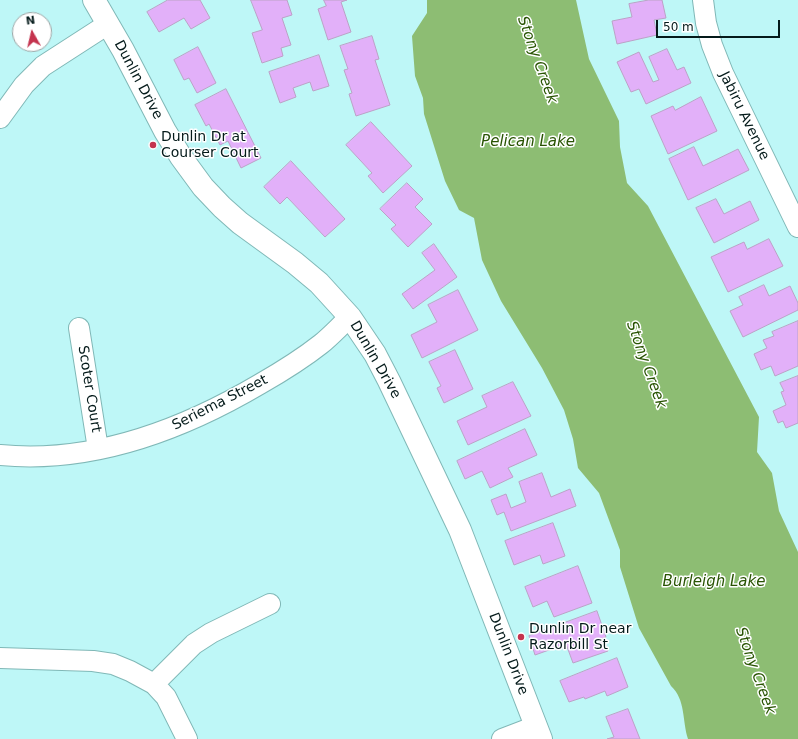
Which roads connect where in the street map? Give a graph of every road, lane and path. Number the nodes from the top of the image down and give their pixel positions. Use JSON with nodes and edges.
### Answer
{"nodes":[{"id":1,"x":94,"y":0,"type":"edge"},
{"id":2,"x":703,"y":0,"type":"edge"},
{"id":3,"x":108,"y":24,"type":"junction"},
{"id":4,"x":0,"y":118,"type":"edge"},
{"id":5,"x":798,"y":227,"type":"edge"},
{"id":6,"x":350,"y":318,"type":"junction"},
{"id":7,"x":79,"y":328,"type":"dead end"},
{"id":8,"x":98,"y":449,"type":"junction"},
{"id":9,"x":0,"y":455,"type":"edge"},
{"id":10,"x":270,"y":604,"type":"dead end"},
{"id":11,"x":0,"y":658,"type":"edge"},
{"id":12,"x":154,"y":684,"type":"junction"},
{"id":13,"x":539,"y":732,"type":"edge"},
{"id":14,"x":187,"y":739,"type":"edge"},
{"id":15,"x":502,"y":739,"type":"edge"}],
"edges":[{"from":1,"to":3,"type":"street","name":"Dunlin Drive"},
{"from":2,"to":5,"type":"street","name":"Jabiru Avenue"},
{"from":3,"to":4,"type":"street"},
{"from":3,"to":6,"type":"street","name":"Dunlin Drive"},
{"from":6,"to":8,"type":"street","name":"Seriema Street"},
{"from":6,"to":13,"type":"street","name":"Dunlin Drive"},
{"from":7,"to":8,"type":"street","name":"Scoter Court"},
{"from":8,"to":9,"type":"street","name":"Seriema Street"},
{"from":10,"to":12,"type":"street"},
{"from":11,"to":12,"type":"street"},
{"from":12,"to":14,"type":"street"},
{"from":13,"to":15,"type":"street"}]}
